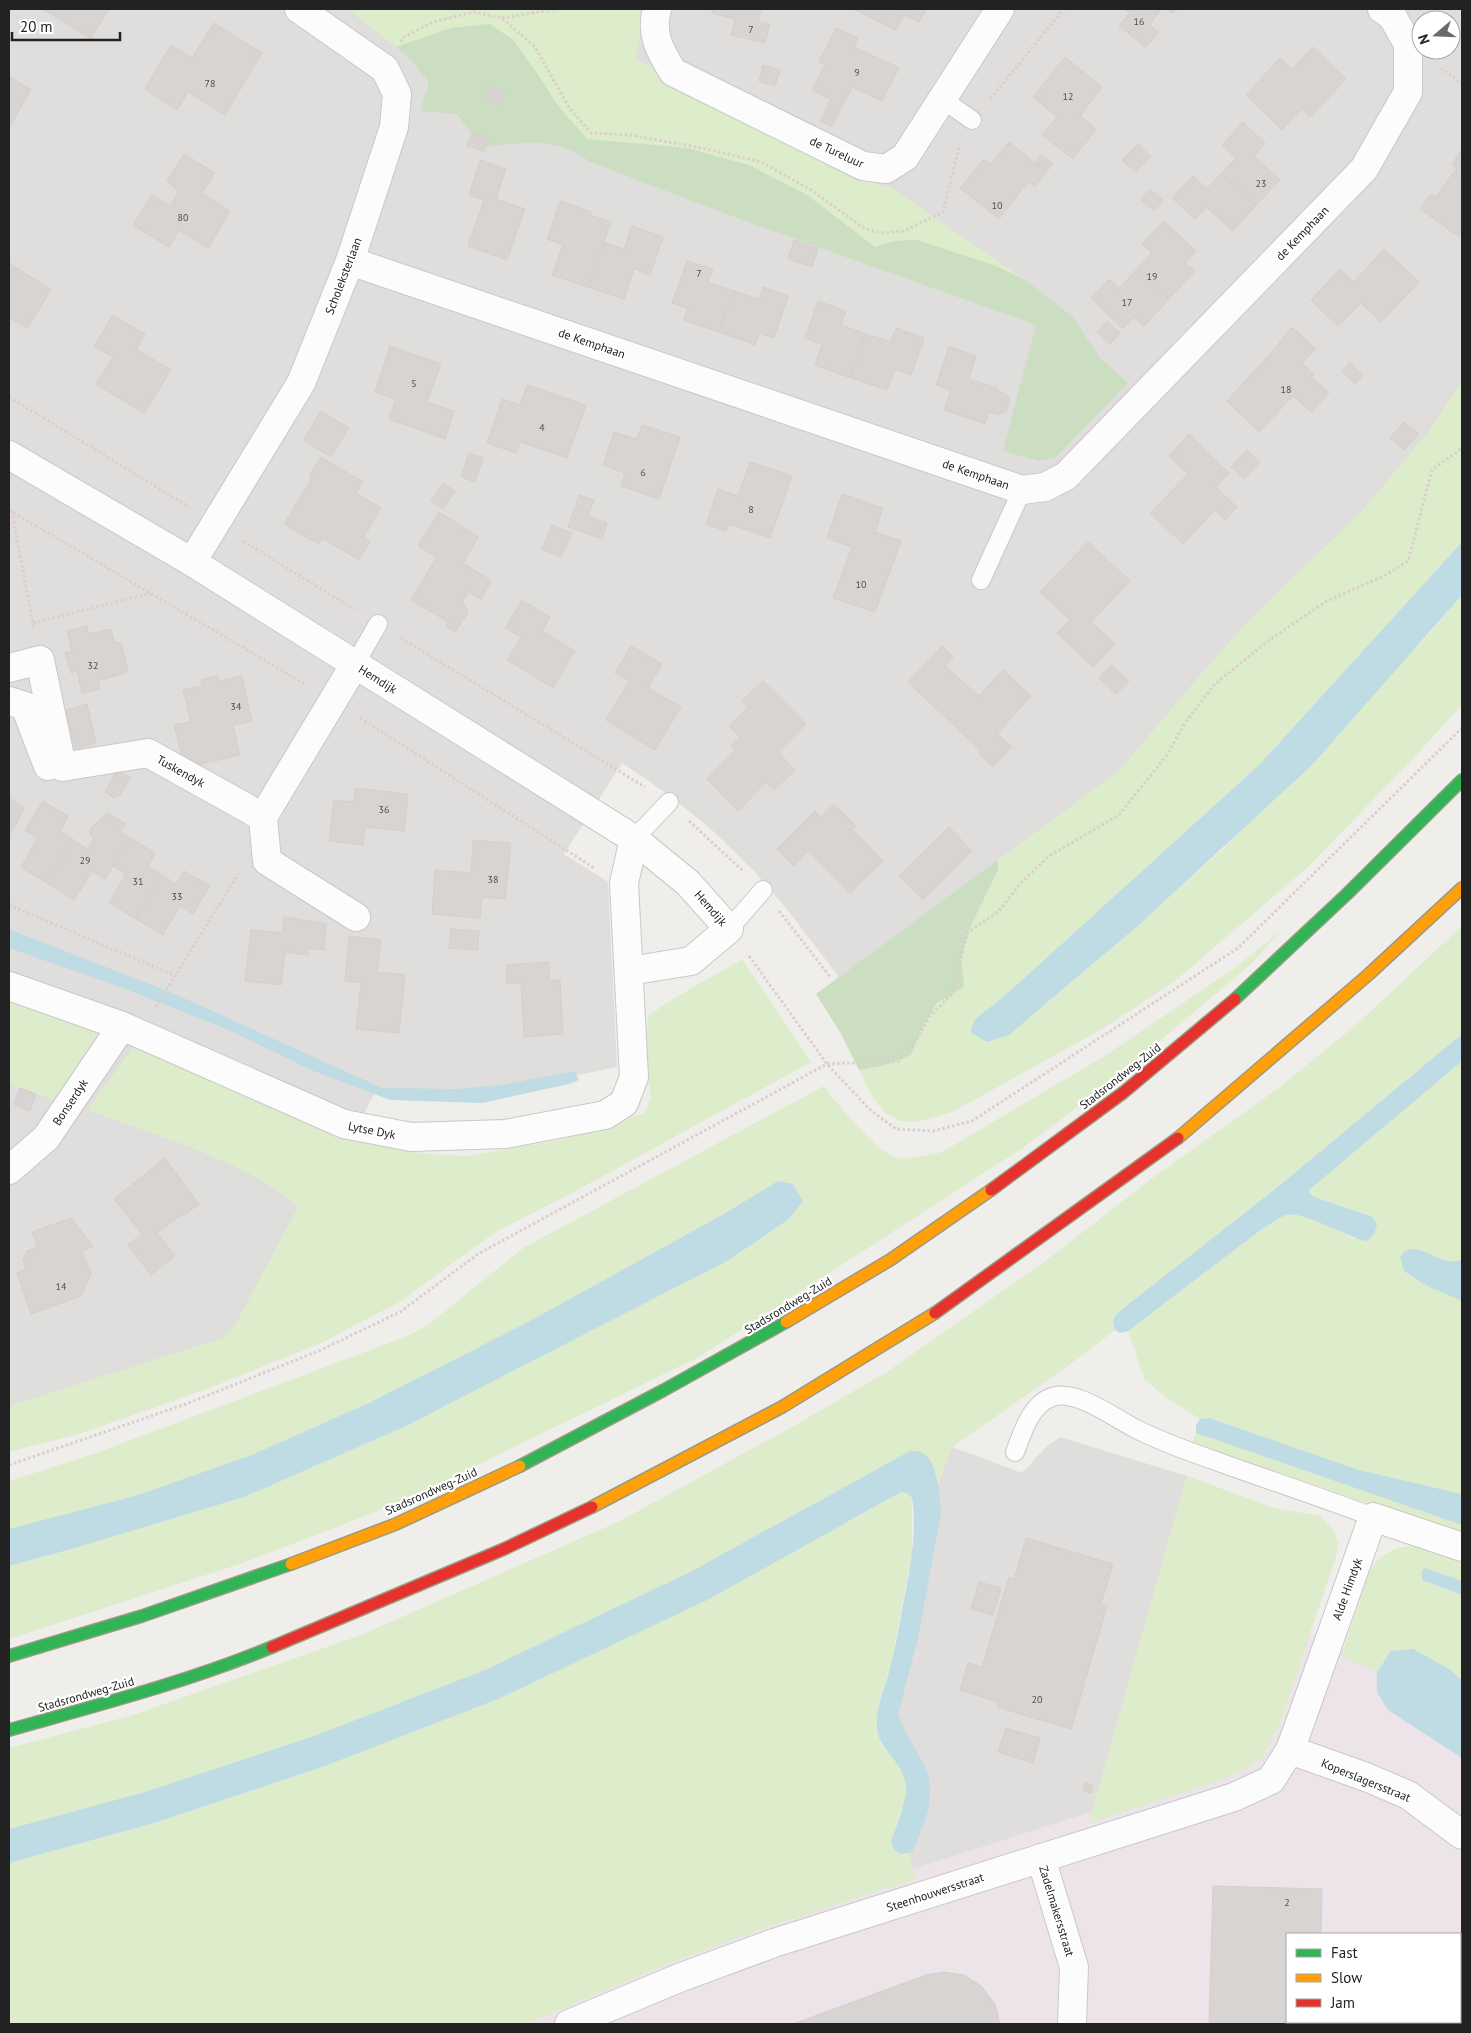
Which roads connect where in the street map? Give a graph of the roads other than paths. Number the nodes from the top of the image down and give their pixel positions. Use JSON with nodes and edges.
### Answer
{"nodes":[{"id":1,"x":299,"y":9,"type":"edge"},
{"id":2,"x":657,"y":9,"type":"edge"},
{"id":3,"x":1000,"y":9,"type":"edge"},
{"id":4,"x":1382,"y":9,"type":"edge"},
{"id":5,"x":942,"y":99,"type":"junction"},
{"id":6,"x":972,"y":120,"type":"road end"},
{"id":7,"x":350,"y":261,"type":"junction"},
{"id":8,"x":9,"y":455,"type":"edge"},
{"id":9,"x":1022,"y":490,"type":"junction"},
{"id":10,"x":192,"y":562,"type":"junction"},
{"id":11,"x":981,"y":580,"type":"dead end"},
{"id":12,"x":378,"y":624,"type":"road end"},
{"id":13,"x":354,"y":664,"type":"junction"},
{"id":14,"x":9,"y":668,"type":"edge"},
{"id":15,"x":9,"y":701,"type":"edge"},
{"id":16,"x":62,"y":767,"type":"junction"},
{"id":17,"x":1462,"y":780,"type":"edge"},
{"id":18,"x":669,"y":802,"type":"road end"},
{"id":19,"x":263,"y":817,"type":"junction"},
{"id":20,"x":634,"y":839,"type":"junction"},
{"id":21,"x":1462,"y":888,"type":"edge"},
{"id":22,"x":763,"y":890,"type":"road end"},
{"id":23,"x":356,"y":917,"type":"dead end"},
{"id":24,"x":729,"y":929,"type":"junction"},
{"id":25,"x":630,"y":971,"type":"junction"},
{"id":26,"x":9,"y":986,"type":"edge"},
{"id":27,"x":122,"y":1026,"type":"junction"},
{"id":28,"x":9,"y":1170,"type":"edge"},
{"id":29,"x":1015,"y":1452,"type":"dead end"},
{"id":30,"x":1372,"y":1517,"type":"junction"},
{"id":31,"x":1462,"y":1547,"type":"edge"},
{"id":32,"x":9,"y":1656,"type":"edge"},
{"id":33,"x":9,"y":1730,"type":"edge"},
{"id":34,"x":1290,"y":1750,"type":"junction"},
{"id":35,"x":1462,"y":1835,"type":"edge"},
{"id":36,"x":1041,"y":1858,"type":"junction"},
{"id":37,"x":569,"y":2024,"type":"edge"},
{"id":38,"x":1072,"y":2024,"type":"edge"}],
"edges":[{"from":1,"to":7,"type":"street","name":"Scholeksterlaan"},
{"from":2,"to":5,"type":"street","name":"de Tureluur"},
{"from":3,"to":5,"type":"street","name":"de Tureluur"},
{"from":4,"to":9,"type":"street","name":"de Kemphaan"},
{"from":5,"to":6,"type":"lane"},
{"from":7,"to":9,"type":"street","name":"de Kemphaan"},
{"from":7,"to":10,"type":"street","name":"Scholeksterlaan"},
{"from":8,"to":10,"type":"street","name":"Hemdijk"},
{"from":9,"to":11,"type":"lane"},
{"from":10,"to":13,"type":"street","name":"Hemdijk"},
{"from":12,"to":13,"type":"lane"},
{"from":13,"to":19,"type":"street"},
{"from":13,"to":20,"type":"street","name":"Hemdijk"},
{"from":14,"to":16,"type":"street"},
{"from":15,"to":16,"type":"street"},
{"from":16,"to":19,"type":"street","name":"Tuskendyk"},
{"from":17,"to":32,"type":"main road","name":"Stadsrondweg-Zuid"},
{"from":18,"to":20,"type":"lane"},
{"from":19,"to":23,"type":"street"},
{"from":20,"to":24,"type":"street","name":"Hemdijk"},
{"from":20,"to":25,"type":"street","name":"Lytse Dyk"},
{"from":21,"to":33,"type":"main road","name":"Stadsrondweg-Zuid"},
{"from":22,"to":24,"type":"lane"},
{"from":24,"to":25,"type":"street"},
{"from":25,"to":27,"type":"street","name":"Lytse Dyk"},
{"from":26,"to":27,"type":"street","name":"Lytse Dyk"},
{"from":27,"to":28,"type":"street","name":"Bonserdyk"},
{"from":29,"to":30,"type":"lane"},
{"from":30,"to":31,"type":"street"},
{"from":30,"to":34,"type":"street","name":"Alde Himdyk"},
{"from":34,"to":35,"type":"street","name":"Koperslagersstraat"},
{"from":34,"to":36,"type":"street","name":"Steenhouwersstraat"},
{"from":36,"to":37,"type":"street","name":"Steenhouwersstraat"},
{"from":36,"to":38,"type":"street","name":"Zadelmakersstraat"}]}
